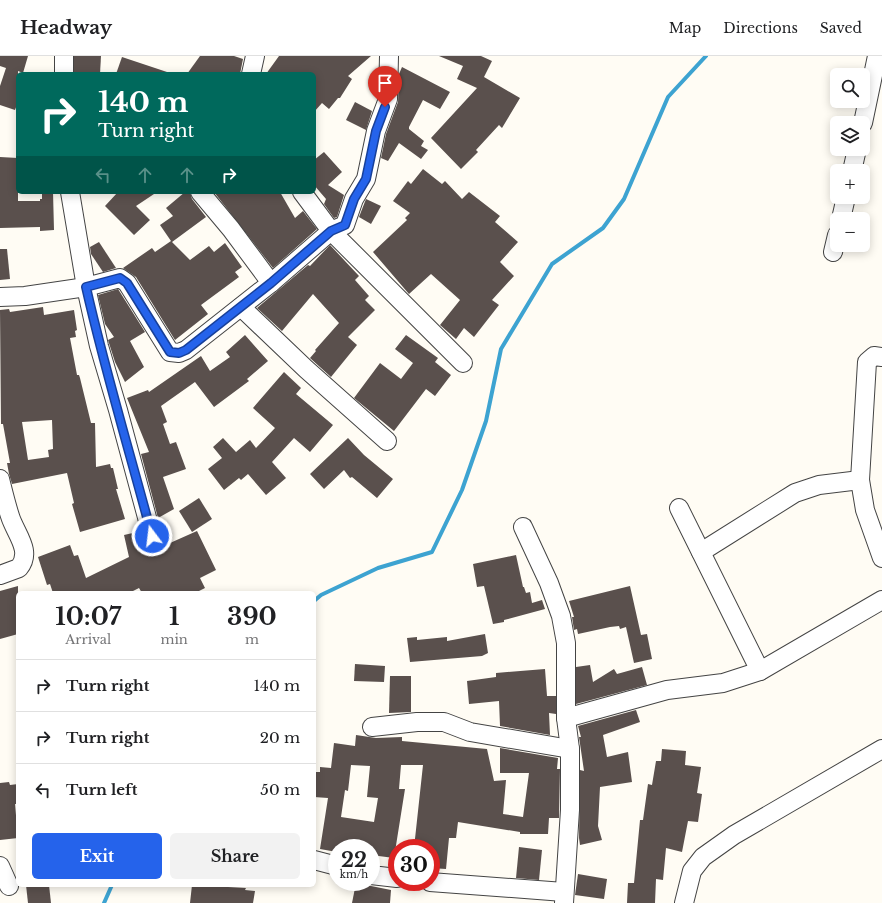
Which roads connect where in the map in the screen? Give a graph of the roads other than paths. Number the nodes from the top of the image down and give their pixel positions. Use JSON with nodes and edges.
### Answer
{"nodes":[{"id":1,"x":64,"y":56,"type":"edge"},
{"id":2,"x":255,"y":56,"type":"edge"},
{"id":3,"x":388,"y":56,"type":"edge"},
{"id":4,"x":877,"y":56,"type":"edge"},
{"id":5,"x":64,"y":72,"type":"edge"},
{"id":6,"x":251,"y":72,"type":"edge"},
{"id":7,"x":864,"y":116,"type":"edge"},
{"id":8,"x":70,"y":194,"type":"edge"},
{"id":9,"x":202,"y":194,"type":"edge"},
{"id":10,"x":303,"y":194,"type":"edge"},
{"id":11,"x":331,"y":231,"type":"junction"},
{"id":12,"x":271,"y":283,"type":"junction"},
{"id":13,"x":86,"y":287,"type":"junction"},
{"id":14,"x":0,"y":297,"type":"edge"},
{"id":15,"x":241,"y":307,"type":"junction"},
{"id":16,"x":882,"y":357,"type":"edge"},
{"id":17,"x":463,"y":363,"type":"dead end"},
{"id":18,"x":387,"y":441,"type":"dead end"},
{"id":19,"x":0,"y":479,"type":"edge"},
{"id":20,"x":860,"y":480,"type":"junction"},
{"id":21,"x":679,"y":508,"type":"dead end"},
{"id":22,"x":523,"y":527,"type":"dead end"},
{"id":23,"x":152,"y":536,"type":"dead end"},
{"id":24,"x":701,"y":552,"type":"junction"},
{"id":25,"x":882,"y":558,"type":"edge"},
{"id":26,"x":0,"y":575,"type":"edge"},
{"id":27,"x":882,"y":600,"type":"edge"},
{"id":28,"x":760,"y":671,"type":"junction"},
{"id":29,"x":566,"y":718,"type":"junction"},
{"id":30,"x":372,"y":728,"type":"dead end"},
{"id":31,"x":570,"y":749,"type":"junction"},
{"id":32,"x":882,"y":749,"type":"edge"},
{"id":33,"x":316,"y":861,"type":"edge"},
{"id":34,"x":328,"y":864,"type":"edge"},
{"id":35,"x":0,"y":866,"type":"edge"},
{"id":36,"x":440,"y":883,"type":"edge"},
{"id":37,"x":9,"y":886,"type":"dead end"},
{"id":38,"x":564,"y":898,"type":"edge"},
{"id":39,"x":684,"y":903,"type":"edge"}],
"edges":[{"from":1,"to":5,"type":"street"},
{"from":2,"to":6,"type":"street"},
{"from":3,"to":11,"type":"street"},
{"from":4,"to":7,"type":"street"},
{"from":8,"to":13,"type":"street"},
{"from":9,"to":12,"type":"street"},
{"from":10,"to":11,"type":"street"},
{"from":11,"to":12,"type":"street"},
{"from":11,"to":17,"type":"street"},
{"from":12,"to":15,"type":"street"},
{"from":13,"to":14,"type":"street"},
{"from":13,"to":15,"type":"street"},
{"from":13,"to":23,"type":"street"},
{"from":15,"to":18,"type":"street"},
{"from":16,"to":20,"type":"street"},
{"from":19,"to":26,"type":"street"},
{"from":20,"to":24,"type":"street"},
{"from":20,"to":25,"type":"street"},
{"from":21,"to":24,"type":"street"},
{"from":22,"to":29,"type":"street"},
{"from":24,"to":28,"type":"street"},
{"from":27,"to":28,"type":"street"},
{"from":28,"to":29,"type":"street"},
{"from":29,"to":31,"type":"street"},
{"from":30,"to":31,"type":"street"},
{"from":31,"to":38,"type":"street"},
{"from":32,"to":39,"type":"street"},
{"from":33,"to":34,"type":"street"},
{"from":35,"to":37,"type":"street"},
{"from":36,"to":38,"type":"street"}]}
